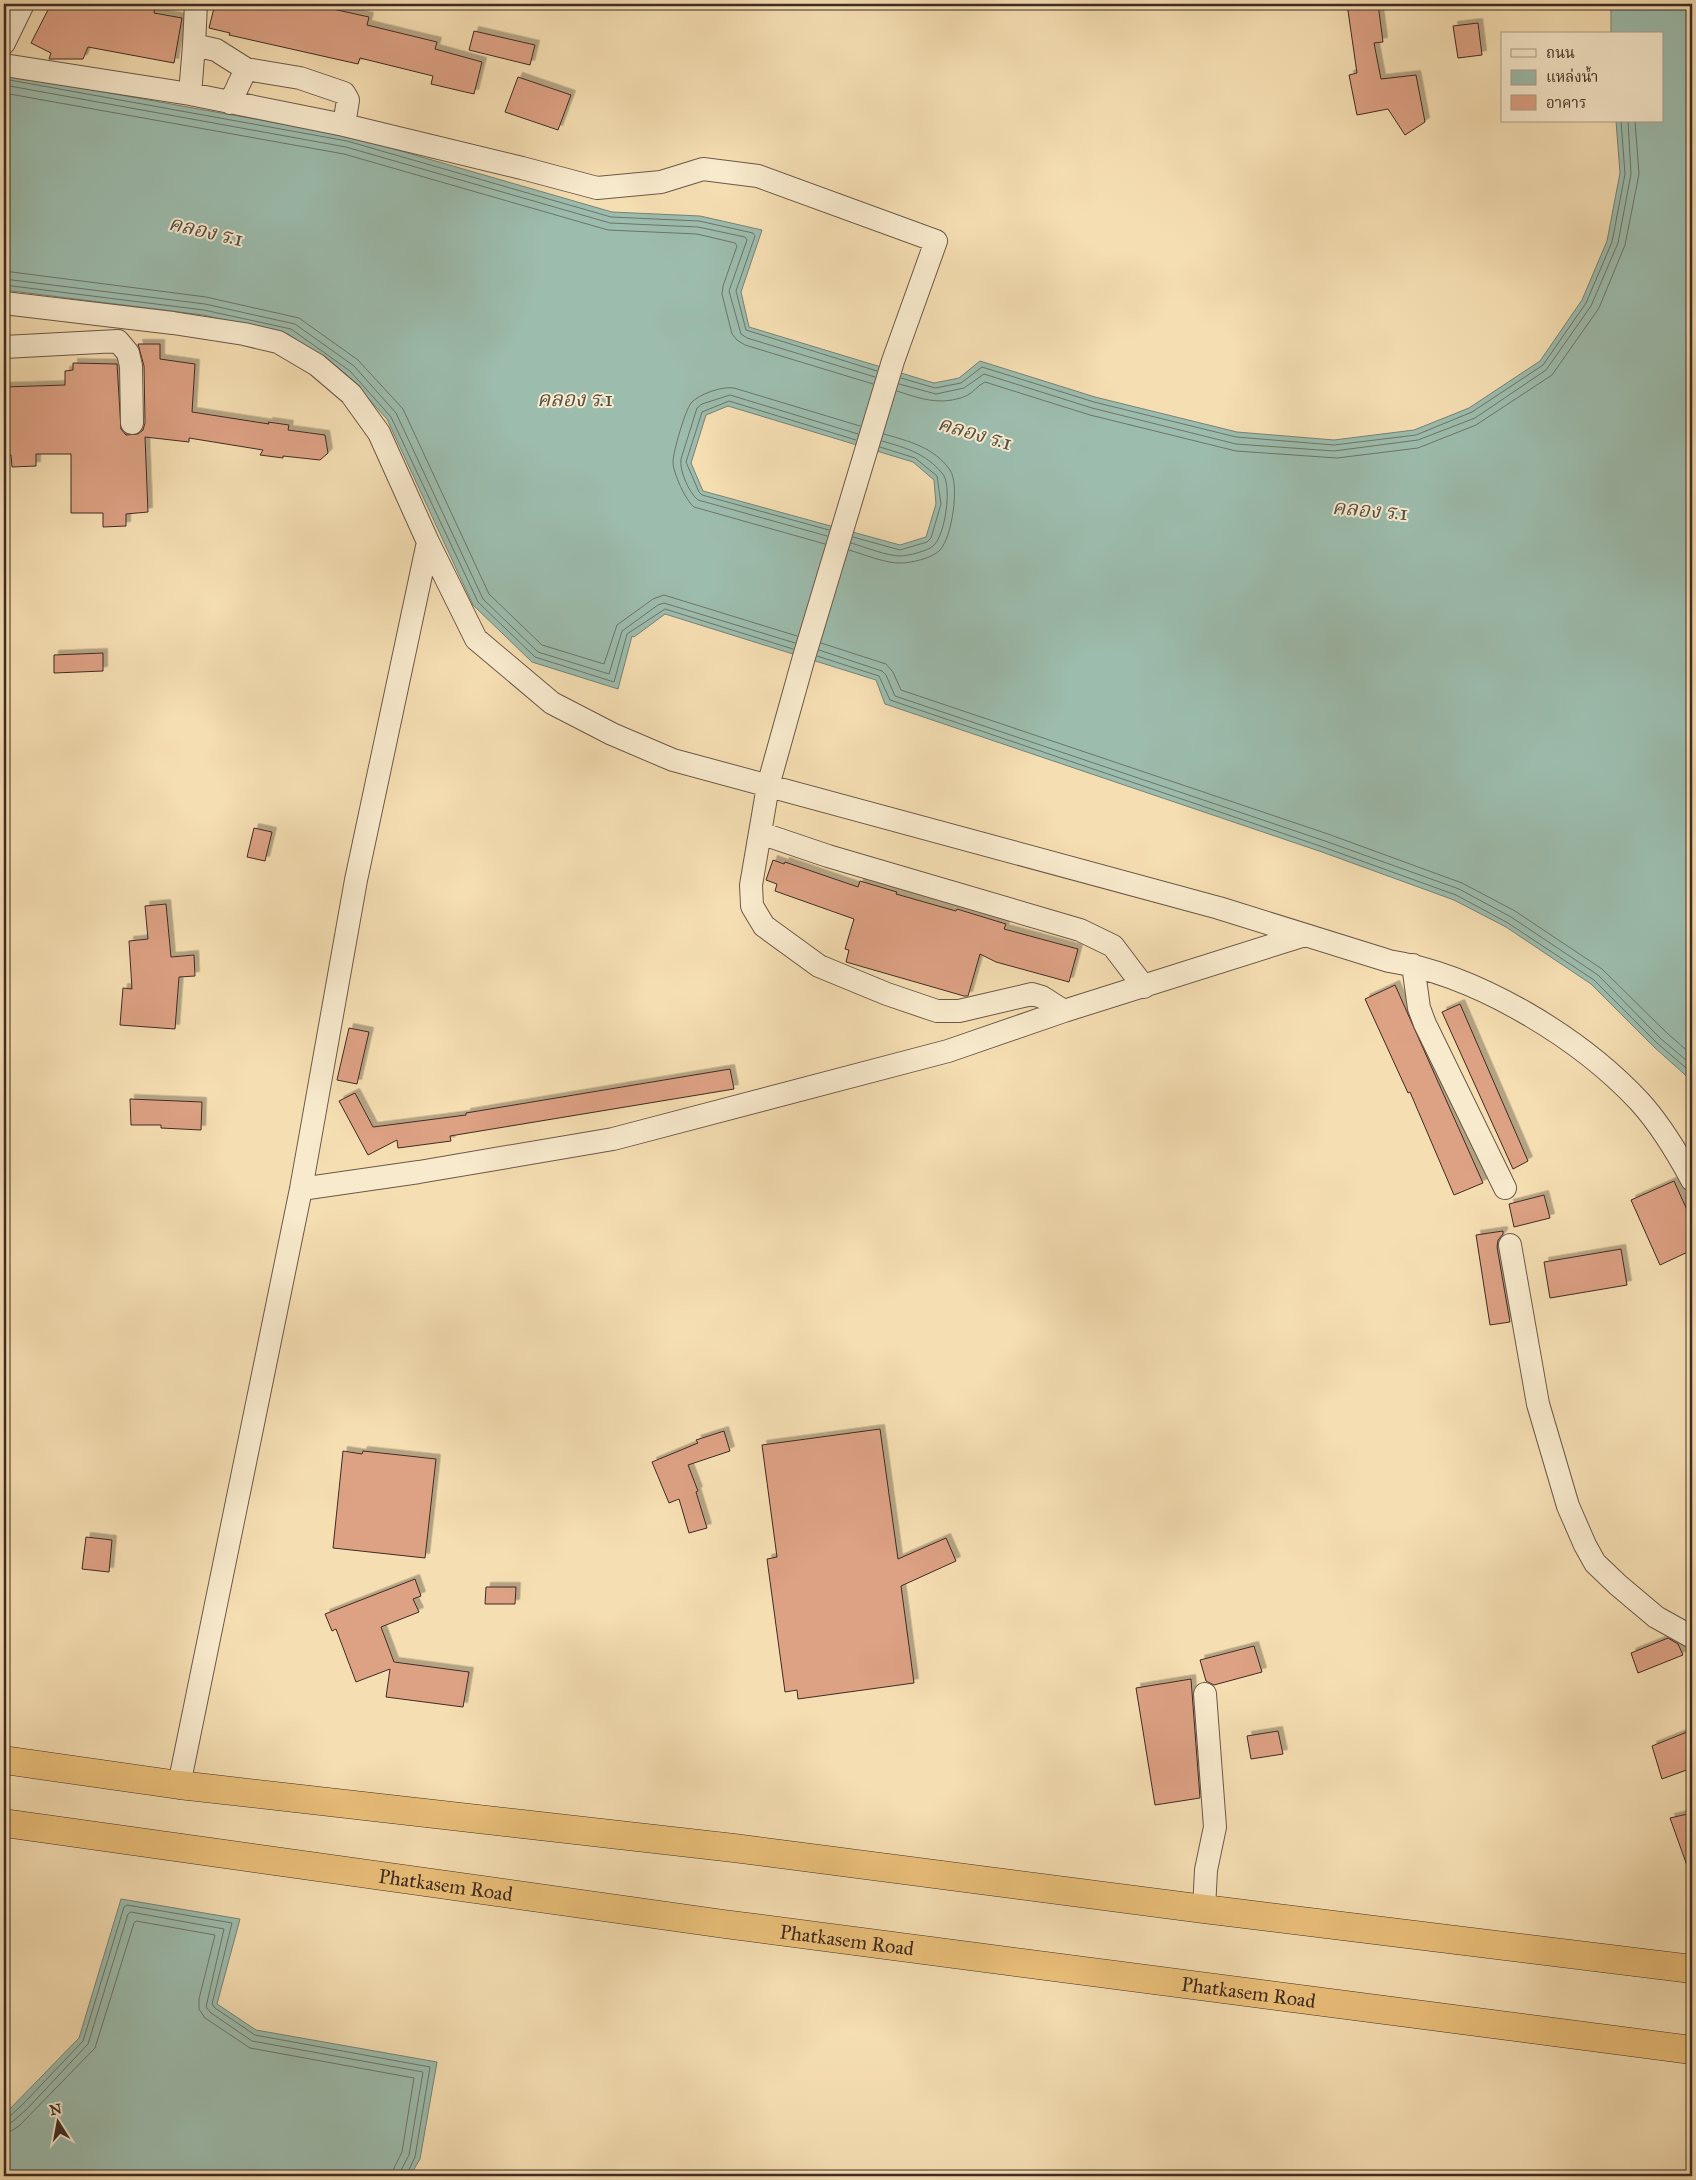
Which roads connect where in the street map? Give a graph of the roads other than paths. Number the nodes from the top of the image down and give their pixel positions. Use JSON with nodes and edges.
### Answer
{"nodes":[{"id":1,"x":23,"y":4,"type":"edge"},
{"id":2,"x":196,"y":4,"type":"edge"},
{"id":3,"x":4,"y":43,"type":"edge"},
{"id":4,"x":194,"y":45,"type":"junction"},
{"id":5,"x":4,"y":65,"type":"edge"},
{"id":6,"x":246,"y":69,"type":"junction"},
{"id":7,"x":190,"y":94,"type":"junction"},
{"id":8,"x":230,"y":103,"type":"junction"},
{"id":9,"x":344,"y":125,"type":"junction"},
{"id":10,"x":4,"y":303,"type":"edge"},
{"id":11,"x":4,"y":347,"type":"edge"},
{"id":12,"x":132,"y":423,"type":"dead end"},
{"id":13,"x":428,"y":542,"type":"junction"},
{"id":14,"x":768,"y":786,"type":"junction"},
{"id":15,"x":760,"y":833,"type":"junction"},
{"id":16,"x":1305,"y":935,"type":"junction"},
{"id":17,"x":1413,"y":965,"type":"junction"},
{"id":18,"x":1144,"y":987,"type":"junction"},
{"id":19,"x":1064,"y":1011,"type":"junction"},
{"id":20,"x":1692,"y":1180,"type":"edge"},
{"id":21,"x":1505,"y":1188,"type":"dead end"},
{"id":22,"x":301,"y":1189,"type":"junction"},
{"id":23,"x":1510,"y":1245,"type":"dead end"},
{"id":24,"x":1692,"y":1637,"type":"edge"},
{"id":25,"x":1205,"y":1694,"type":"dead end"},
{"id":26,"x":4,"y":1760,"type":"edge"},
{"id":27,"x":179,"y":1785,"type":"junction"},
{"id":28,"x":4,"y":1823,"type":"edge"},
{"id":29,"x":1204,"y":1909,"type":"junction"},
{"id":30,"x":1692,"y":1969,"type":"edge"},
{"id":31,"x":1692,"y":2050,"type":"edge"}],
"edges":[{"from":1,"to":3,"type":"street"},
{"from":2,"to":4,"type":"street"},
{"from":4,"to":6,"type":"street"},
{"from":4,"to":7,"type":"street"},
{"from":5,"to":7,"type":"street"},
{"from":6,"to":8,"type":"street"},
{"from":6,"to":9,"type":"street"},
{"from":7,"to":8,"type":"street"},
{"from":8,"to":9,"type":"street"},
{"from":9,"to":14,"type":"street"},
{"from":10,"to":13,"type":"street"},
{"from":11,"to":12,"type":"street"},
{"from":13,"to":14,"type":"street"},
{"from":13,"to":22,"type":"street"},
{"from":14,"to":15,"type":"street"},
{"from":14,"to":16,"type":"street"},
{"from":15,"to":18,"type":"street"},
{"from":15,"to":19,"type":"street"},
{"from":16,"to":17,"type":"street"},
{"from":16,"to":18,"type":"street"},
{"from":17,"to":20,"type":"street"},
{"from":17,"to":21,"type":"street"},
{"from":18,"to":19,"type":"street"},
{"from":19,"to":22,"type":"street"},
{"from":22,"to":27,"type":"street"},
{"from":23,"to":24,"type":"street"},
{"from":25,"to":29,"type":"street"},
{"from":26,"to":27,"type":"highway"},
{"from":27,"to":29,"type":"highway"},
{"from":28,"to":31,"type":"highway","name":"Phatkasem Road"},
{"from":29,"to":30,"type":"highway"}]}
